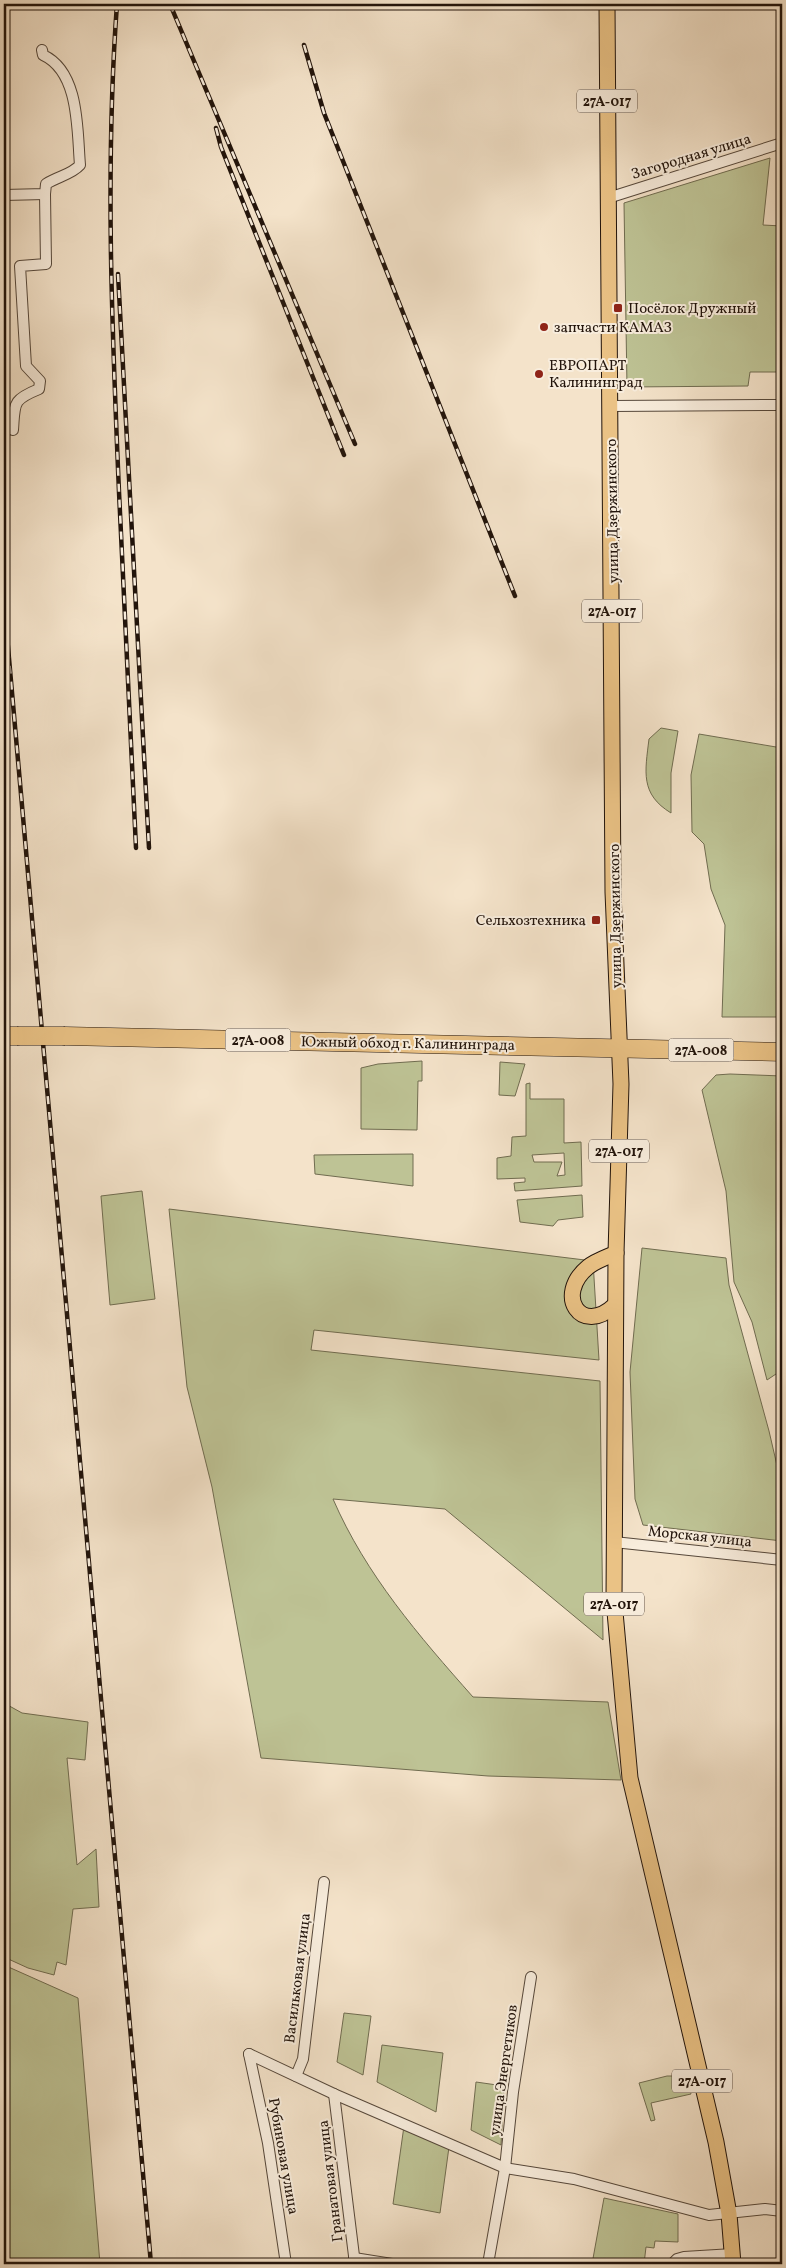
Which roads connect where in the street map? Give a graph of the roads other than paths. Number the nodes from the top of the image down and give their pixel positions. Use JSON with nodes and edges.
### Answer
{"nodes":[{"id":1,"x":607,"y":4,"type":"edge"},
{"id":2,"x":42,"y":50,"type":"dead end"},
{"id":3,"x":782,"y":143,"type":"edge"},
{"id":4,"x":4,"y":194,"type":"edge"},
{"id":5,"x":45,"y":194,"type":"junction"},
{"id":6,"x":608,"y":198,"type":"junction"},
{"id":7,"x":782,"y":405,"type":"edge"},
{"id":8,"x":611,"y":406,"type":"junction"},
{"id":9,"x":14,"y":430,"type":"dead end"},
{"id":10,"x":10,"y":1036,"type":"edge"},
{"id":11,"x":619,"y":1049,"type":"junction"},
{"id":12,"x":782,"y":1052,"type":"edge"},
{"id":13,"x":616,"y":1253,"type":"junction"},
{"id":14,"x":615,"y":1305,"type":"junction"},
{"id":15,"x":614,"y":1542,"type":"junction"},
{"id":16,"x":782,"y":1560,"type":"edge"},
{"id":17,"x":324,"y":1882,"type":"dead end"},
{"id":18,"x":531,"y":1977,"type":"dead end"},
{"id":19,"x":296,"y":2076,"type":"junction"},
{"id":20,"x":334,"y":2094,"type":"junction"},
{"id":21,"x":506,"y":2168,"type":"junction"},
{"id":22,"x":782,"y":2211,"type":"edge"},
{"id":23,"x":729,"y":2214,"type":"junction"},
{"id":24,"x":733,"y":2259,"type":"edge"},
{"id":25,"x":355,"y":2261,"type":"edge"},
{"id":26,"x":286,"y":2264,"type":"edge"},
{"id":27,"x":392,"y":2264,"type":"edge"},
{"id":28,"x":488,"y":2264,"type":"edge"},
{"id":29,"x":672,"y":2264,"type":"edge"}],
"edges":[{"from":1,"to":6,"type":"main road","name":"улица Дзержинского","number":"27А-017"},
{"from":2,"to":5,"type":"street"},
{"from":3,"to":6,"type":"street","name":"Загородная улица"},
{"from":4,"to":5,"type":"street"},
{"from":5,"to":9,"type":"street"},
{"from":6,"to":8,"type":"main road","name":"улица Дзержинского","number":"27А-017"},
{"from":7,"to":8,"type":"street"},
{"from":8,"to":11,"type":"main road","name":"улица Дзержинского","number":"27А-017"},
{"from":10,"to":11,"type":"highway","name":"Южный обход г. Калининграда","number":"27А-008","bridge":true},
{"from":11,"to":12,"type":"highway","name":"Южный обход г. Калининграда","number":"27А-008"},
{"from":11,"to":13,"type":"main road","number":"27А-017"},
{"from":13,"to":14,"type":"main road","number":"27А-017"},
{"from":13,"to":14,"type":"main road"},
{"from":14,"to":15,"type":"main road","number":"27А-017"},
{"from":15,"to":16,"type":"street","name":"Морская улица"},
{"from":15,"to":23,"type":"main road","number":"27А-017"},
{"from":17,"to":19,"type":"street","name":"Васильковая улица"},
{"from":18,"to":21,"type":"street","name":"улица Энергетиков"},
{"from":19,"to":20,"type":"street"},
{"from":19,"to":26,"type":"street","name":"Рубиновая улица"},
{"from":20,"to":21,"type":"street"},
{"from":20,"to":25,"type":"street","name":"Гранатовая улица"},
{"from":21,"to":23,"type":"street"},
{"from":21,"to":28,"type":"street"},
{"from":22,"to":23,"type":"street"},
{"from":23,"to":24,"type":"main road","number":"27А-017"},
{"from":24,"to":29,"type":"street"},
{"from":25,"to":27,"type":"street"}]}
